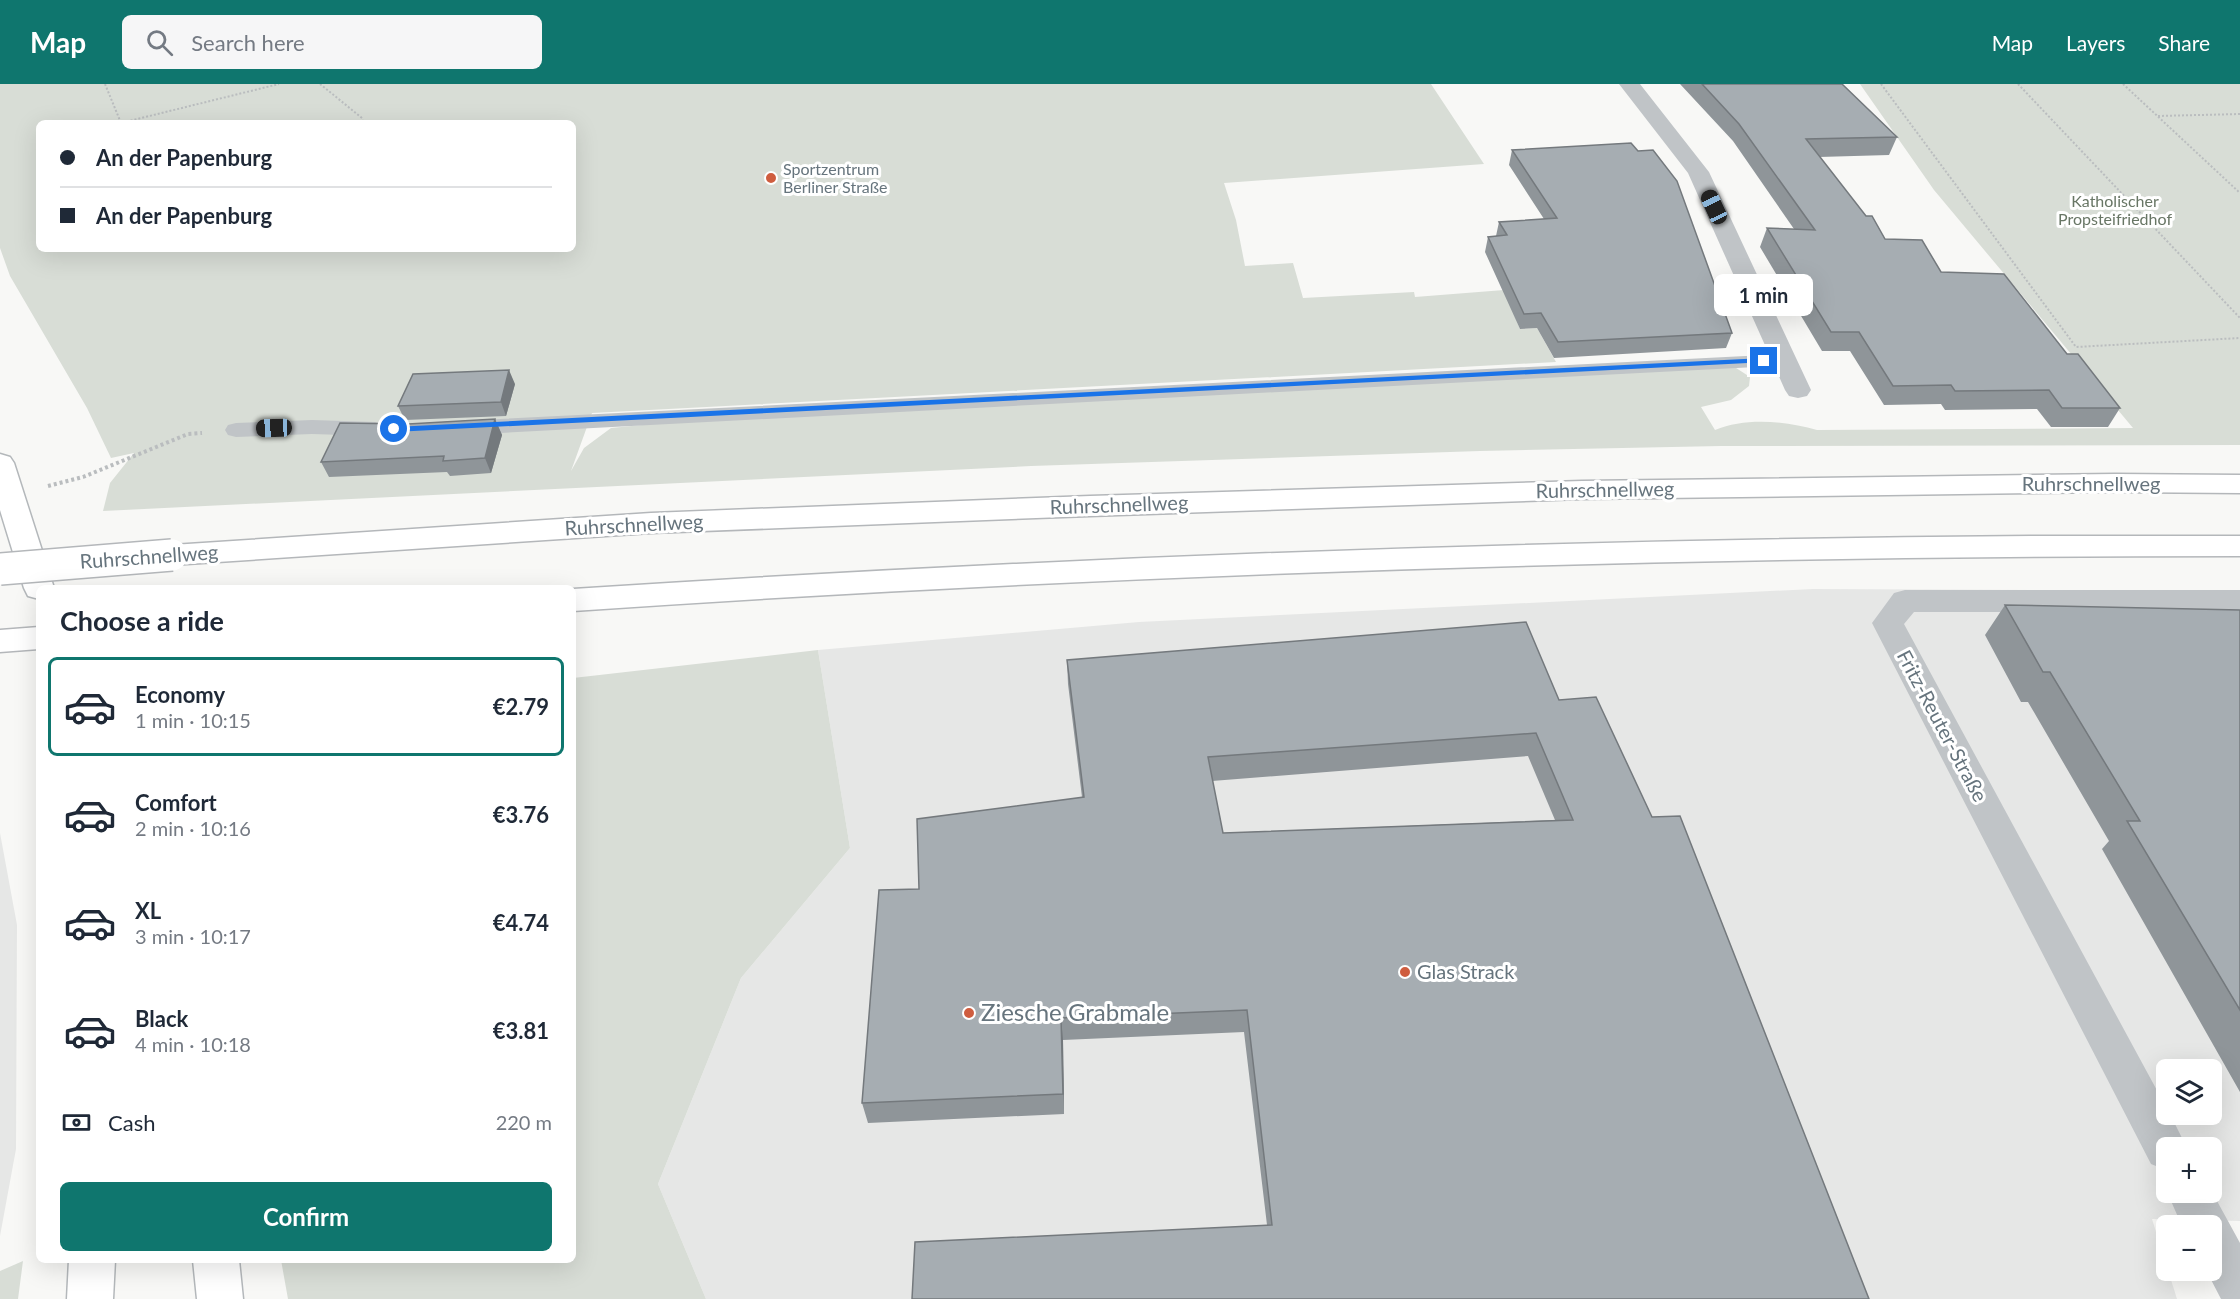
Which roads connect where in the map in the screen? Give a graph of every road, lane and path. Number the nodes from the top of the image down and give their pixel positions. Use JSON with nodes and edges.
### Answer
{"nodes":[{"id":1,"x":105,"y":84,"type":"edge"},
{"id":2,"x":279,"y":84,"type":"edge"},
{"id":3,"x":320,"y":84,"type":"edge"},
{"id":4,"x":1629,"y":84,"type":"edge"},
{"id":5,"x":1881,"y":84,"type":"edge"},
{"id":6,"x":2018,"y":84,"type":"edge"},
{"id":7,"x":2123,"y":84,"type":"edge"},
{"id":8,"x":2240,"y":114,"type":"edge"},
{"id":9,"x":2157,"y":116,"type":"junction"},
{"id":10,"x":120,"y":120,"type":"edge"},
{"id":11,"x":133,"y":120,"type":"edge"},
{"id":12,"x":362,"y":120,"type":"edge"},
{"id":13,"x":2240,"y":193,"type":"edge"},
{"id":14,"x":2240,"y":318,"type":"edge"},
{"id":15,"x":2240,"y":338,"type":"edge"},
{"id":16,"x":1784,"y":360,"type":"junction"},
{"id":17,"x":1798,"y":390,"type":"dead end"},
{"id":18,"x":392,"y":429,"type":"edge"},
{"id":19,"x":438,"y":429,"type":"edge"},
{"id":20,"x":236,"y":430,"type":"joint"},
{"id":21,"x":0,"y":463,"type":"edge"},
{"id":22,"x":2240,"y":484,"type":"edge"},
{"id":23,"x":12,"y":496,"type":"junction"},
{"id":24,"x":2240,"y":546,"type":"edge"},
{"id":25,"x":0,"y":569,"type":"edge"},
{"id":26,"x":38,"y":585,"type":"edge"},
{"id":27,"x":576,"y":600,"type":"edge"},
{"id":28,"x":2240,"y":601,"type":"edge"},
{"id":29,"x":36,"y":638,"type":"edge"},
{"id":30,"x":0,"y":641,"type":"edge"},
{"id":31,"x":2160,"y":1137,"type":"edge"},
{"id":32,"x":2222,"y":1255,"type":"edge"},
{"id":33,"x":92,"y":1263,"type":"edge"},
{"id":34,"x":216,"y":1263,"type":"edge"},
{"id":35,"x":2240,"y":1289,"type":"edge"},
{"id":36,"x":90,"y":1299,"type":"edge"},
{"id":37,"x":220,"y":1299,"type":"edge"}],
"edges":[{"from":1,"to":10,"type":"path"},
{"from":2,"to":11,"type":"path"},
{"from":3,"to":12,"type":"path"},
{"from":4,"to":16,"type":"street"},
{"from":5,"to":15,"type":"path"},
{"from":6,"to":14,"type":"path"},
{"from":7,"to":9,"type":"path"},
{"from":8,"to":9,"type":"path"},
{"from":9,"to":13,"type":"path"},
{"from":16,"to":17,"type":"street"},
{"from":16,"to":19,"type":"lane"},
{"from":18,"to":20,"type":"lane"},
{"from":20,"to":23,"type":"path"},
{"from":21,"to":23,"type":"main road"},
{"from":22,"to":25,"type":"main road","name":"Ruhrschnellweg","bridge":true},
{"from":23,"to":26,"type":"main road"},
{"from":24,"to":27,"type":"main road"},
{"from":28,"to":31,"type":"street","name":"Fritz-Reuter-Straße"},
{"from":29,"to":30,"type":"main road"},
{"from":32,"to":35,"type":"street"},
{"from":33,"to":36,"type":"main road"},
{"from":34,"to":37,"type":"main road"}]}
